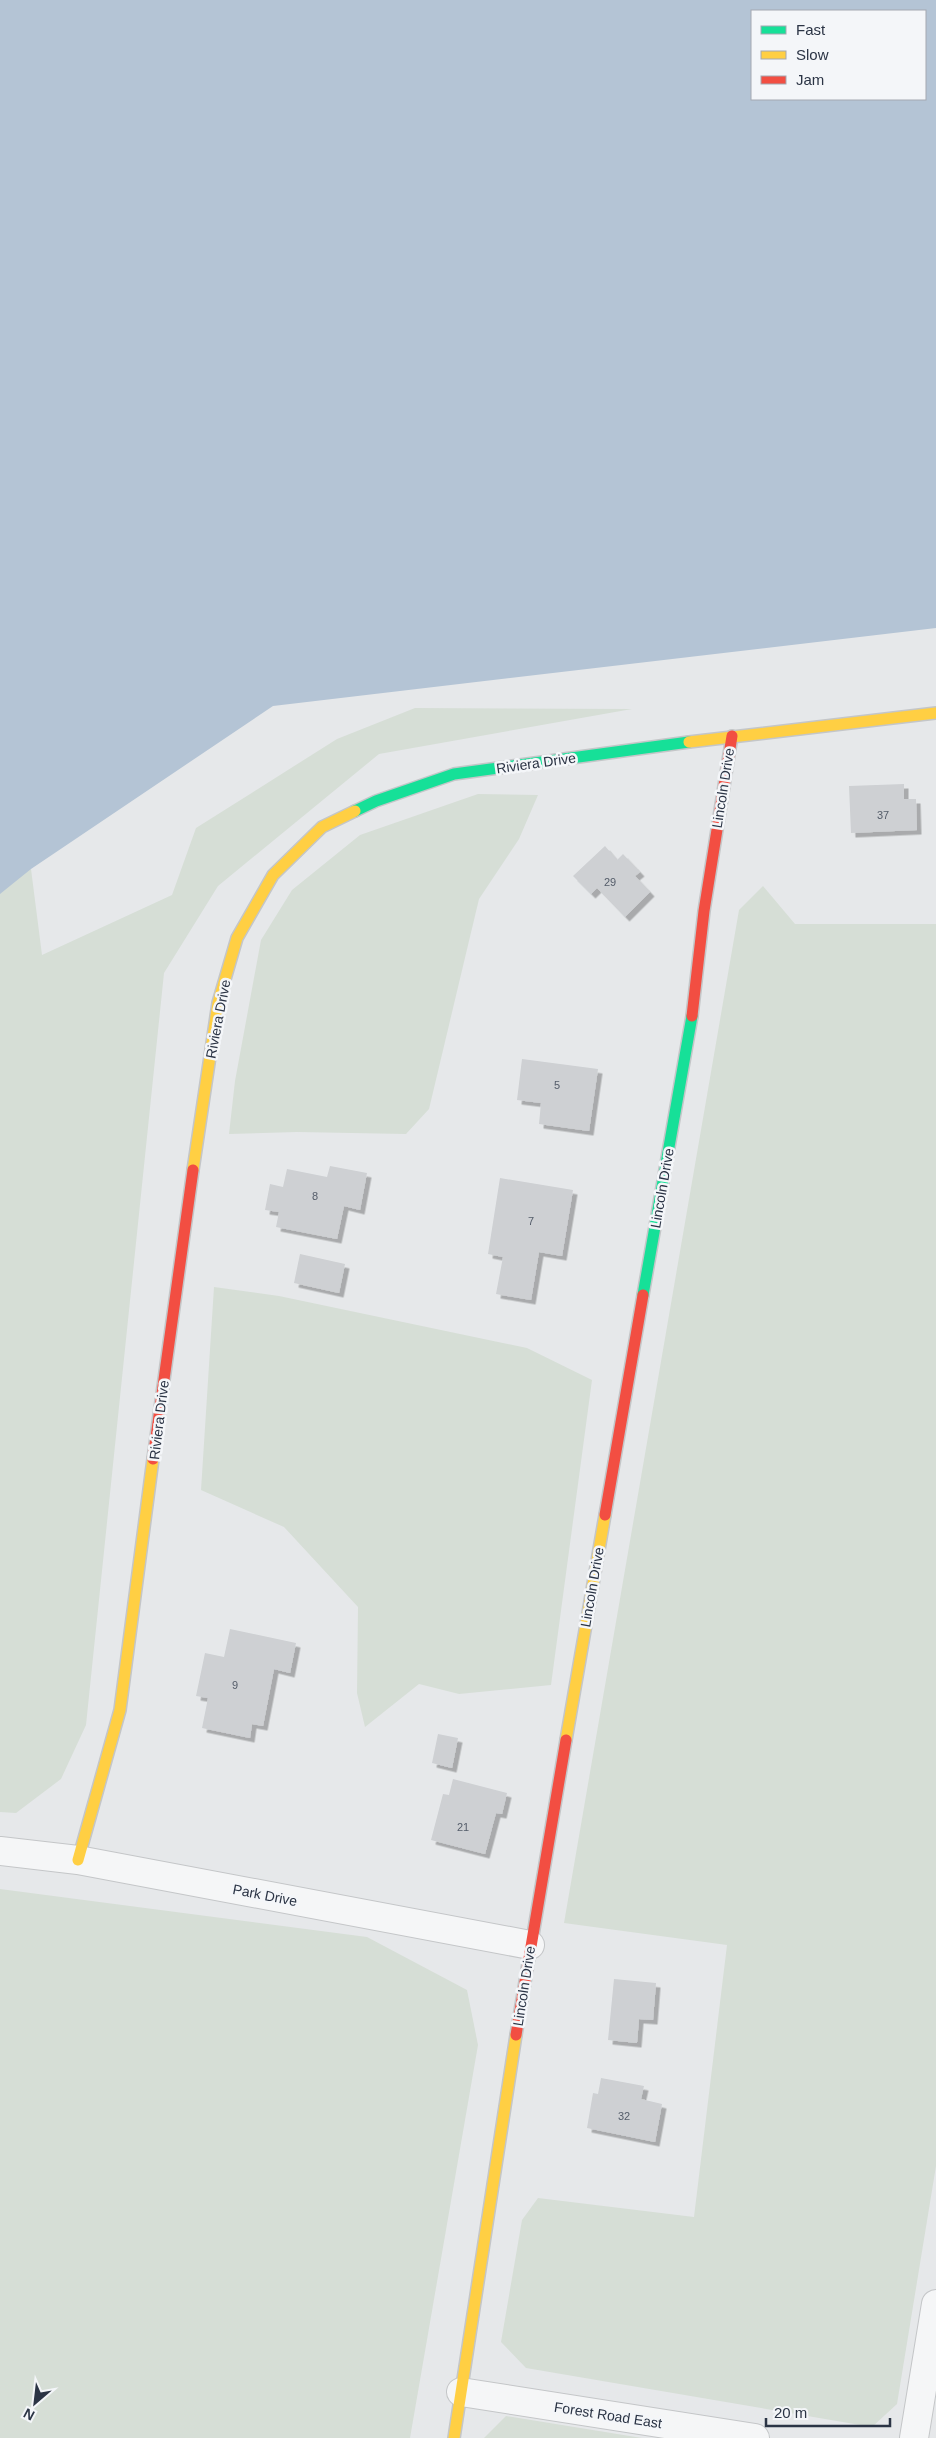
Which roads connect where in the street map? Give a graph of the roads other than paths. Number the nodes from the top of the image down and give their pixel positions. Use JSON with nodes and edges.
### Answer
{"nodes":[{"id":1,"x":936,"y":713,"type":"edge"},
{"id":2,"x":732,"y":736,"type":"junction"},
{"id":3,"x":0,"y":1851,"type":"edge"},
{"id":4,"x":78,"y":1860,"type":"junction"},
{"id":5,"x":530,"y":1945,"type":"junction"},
{"id":6,"x":936,"y":2304,"type":"edge"},
{"id":7,"x":461,"y":2392,"type":"junction"},
{"id":8,"x":454,"y":2438,"type":"edge"},
{"id":9,"x":755,"y":2438,"type":"edge"},
{"id":10,"x":914,"y":2438,"type":"edge"}],
"edges":[{"from":1,"to":2,"type":"street","name":"Riviera Drive"},
{"from":2,"to":4,"type":"street","name":"Riviera Drive"},
{"from":2,"to":5,"type":"street","name":"Lincoln Drive"},
{"from":3,"to":4,"type":"street","name":"Park Drive"},
{"from":4,"to":5,"type":"street","name":"Park Drive"},
{"from":5,"to":7,"type":"street","name":"Lincoln Drive"},
{"from":6,"to":10,"type":"street"},
{"from":7,"to":8,"type":"street","name":"Lincoln Drive"},
{"from":7,"to":9,"type":"street","name":"Forest Road East"}]}
